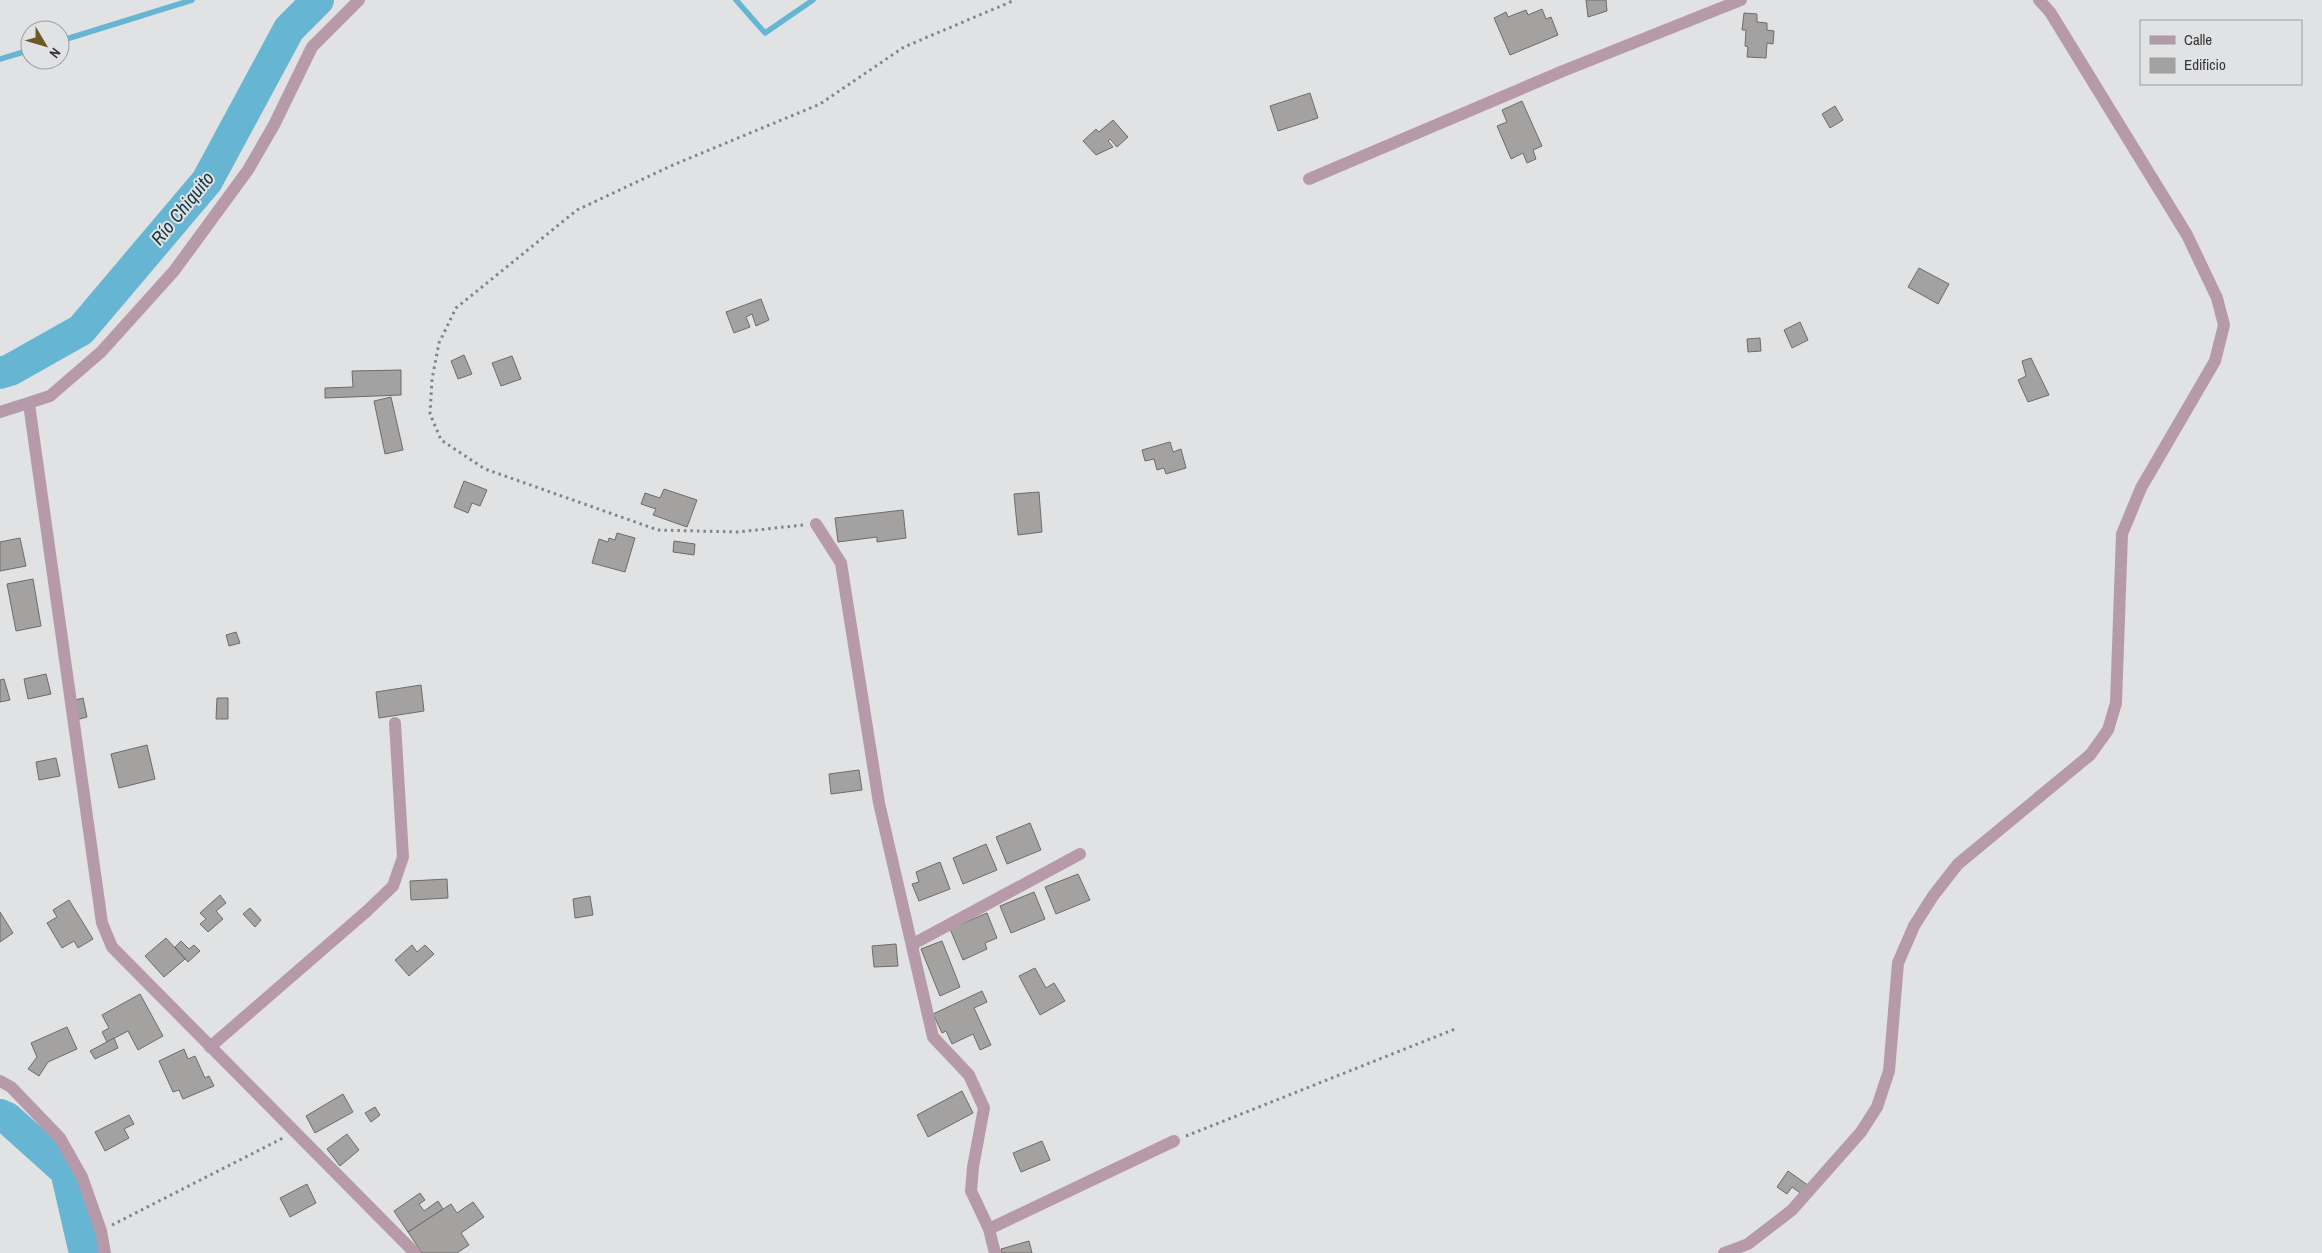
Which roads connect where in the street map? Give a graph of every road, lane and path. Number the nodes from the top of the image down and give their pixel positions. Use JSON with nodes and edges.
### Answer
{"nodes":[{"id":1,"x":359,"y":0,"type":"edge"},
{"id":2,"x":1015,"y":0,"type":"edge"},
{"id":3,"x":1741,"y":0,"type":"edge"},
{"id":4,"x":2039,"y":0,"type":"edge"},
{"id":5,"x":1309,"y":179,"type":"dead end"},
{"id":6,"x":29,"y":404,"type":"junction"},
{"id":7,"x":0,"y":412,"type":"edge"},
{"id":8,"x":816,"y":524,"type":"joint"},
{"id":9,"x":395,"y":723,"type":"dead end"},
{"id":10,"x":1080,"y":854,"type":"dead end"},
{"id":11,"x":913,"y":944,"type":"junction"},
{"id":12,"x":1455,"y":1029,"type":"dead end"},
{"id":13,"x":210,"y":1047,"type":"junction"},
{"id":14,"x":0,"y":1081,"type":"edge"},
{"id":15,"x":294,"y":1132,"type":"junction"},
{"id":16,"x":1174,"y":1141,"type":"joint"},
{"id":17,"x":989,"y":1229,"type":"junction"},
{"id":18,"x":101,"y":1231,"type":"junction"},
{"id":19,"x":105,"y":1253,"type":"edge"},
{"id":20,"x":415,"y":1253,"type":"edge"},
{"id":21,"x":995,"y":1253,"type":"edge"},
{"id":22,"x":1724,"y":1253,"type":"edge"}],
"edges":[{"from":1,"to":6,"type":"street"},
{"from":2,"to":8,"type":"path"},
{"from":3,"to":5,"type":"street"},
{"from":4,"to":22,"type":"street"},
{"from":6,"to":7,"type":"street"},
{"from":6,"to":13,"type":"street"},
{"from":8,"to":11,"type":"street"},
{"from":9,"to":13,"type":"street"},
{"from":10,"to":11,"type":"street"},
{"from":11,"to":17,"type":"street"},
{"from":12,"to":16,"type":"path"},
{"from":13,"to":15,"type":"street"},
{"from":14,"to":18,"type":"street"},
{"from":15,"to":18,"type":"path"},
{"from":15,"to":20,"type":"street"},
{"from":16,"to":17,"type":"street"},
{"from":17,"to":21,"type":"street"},
{"from":18,"to":19,"type":"street"}]}
